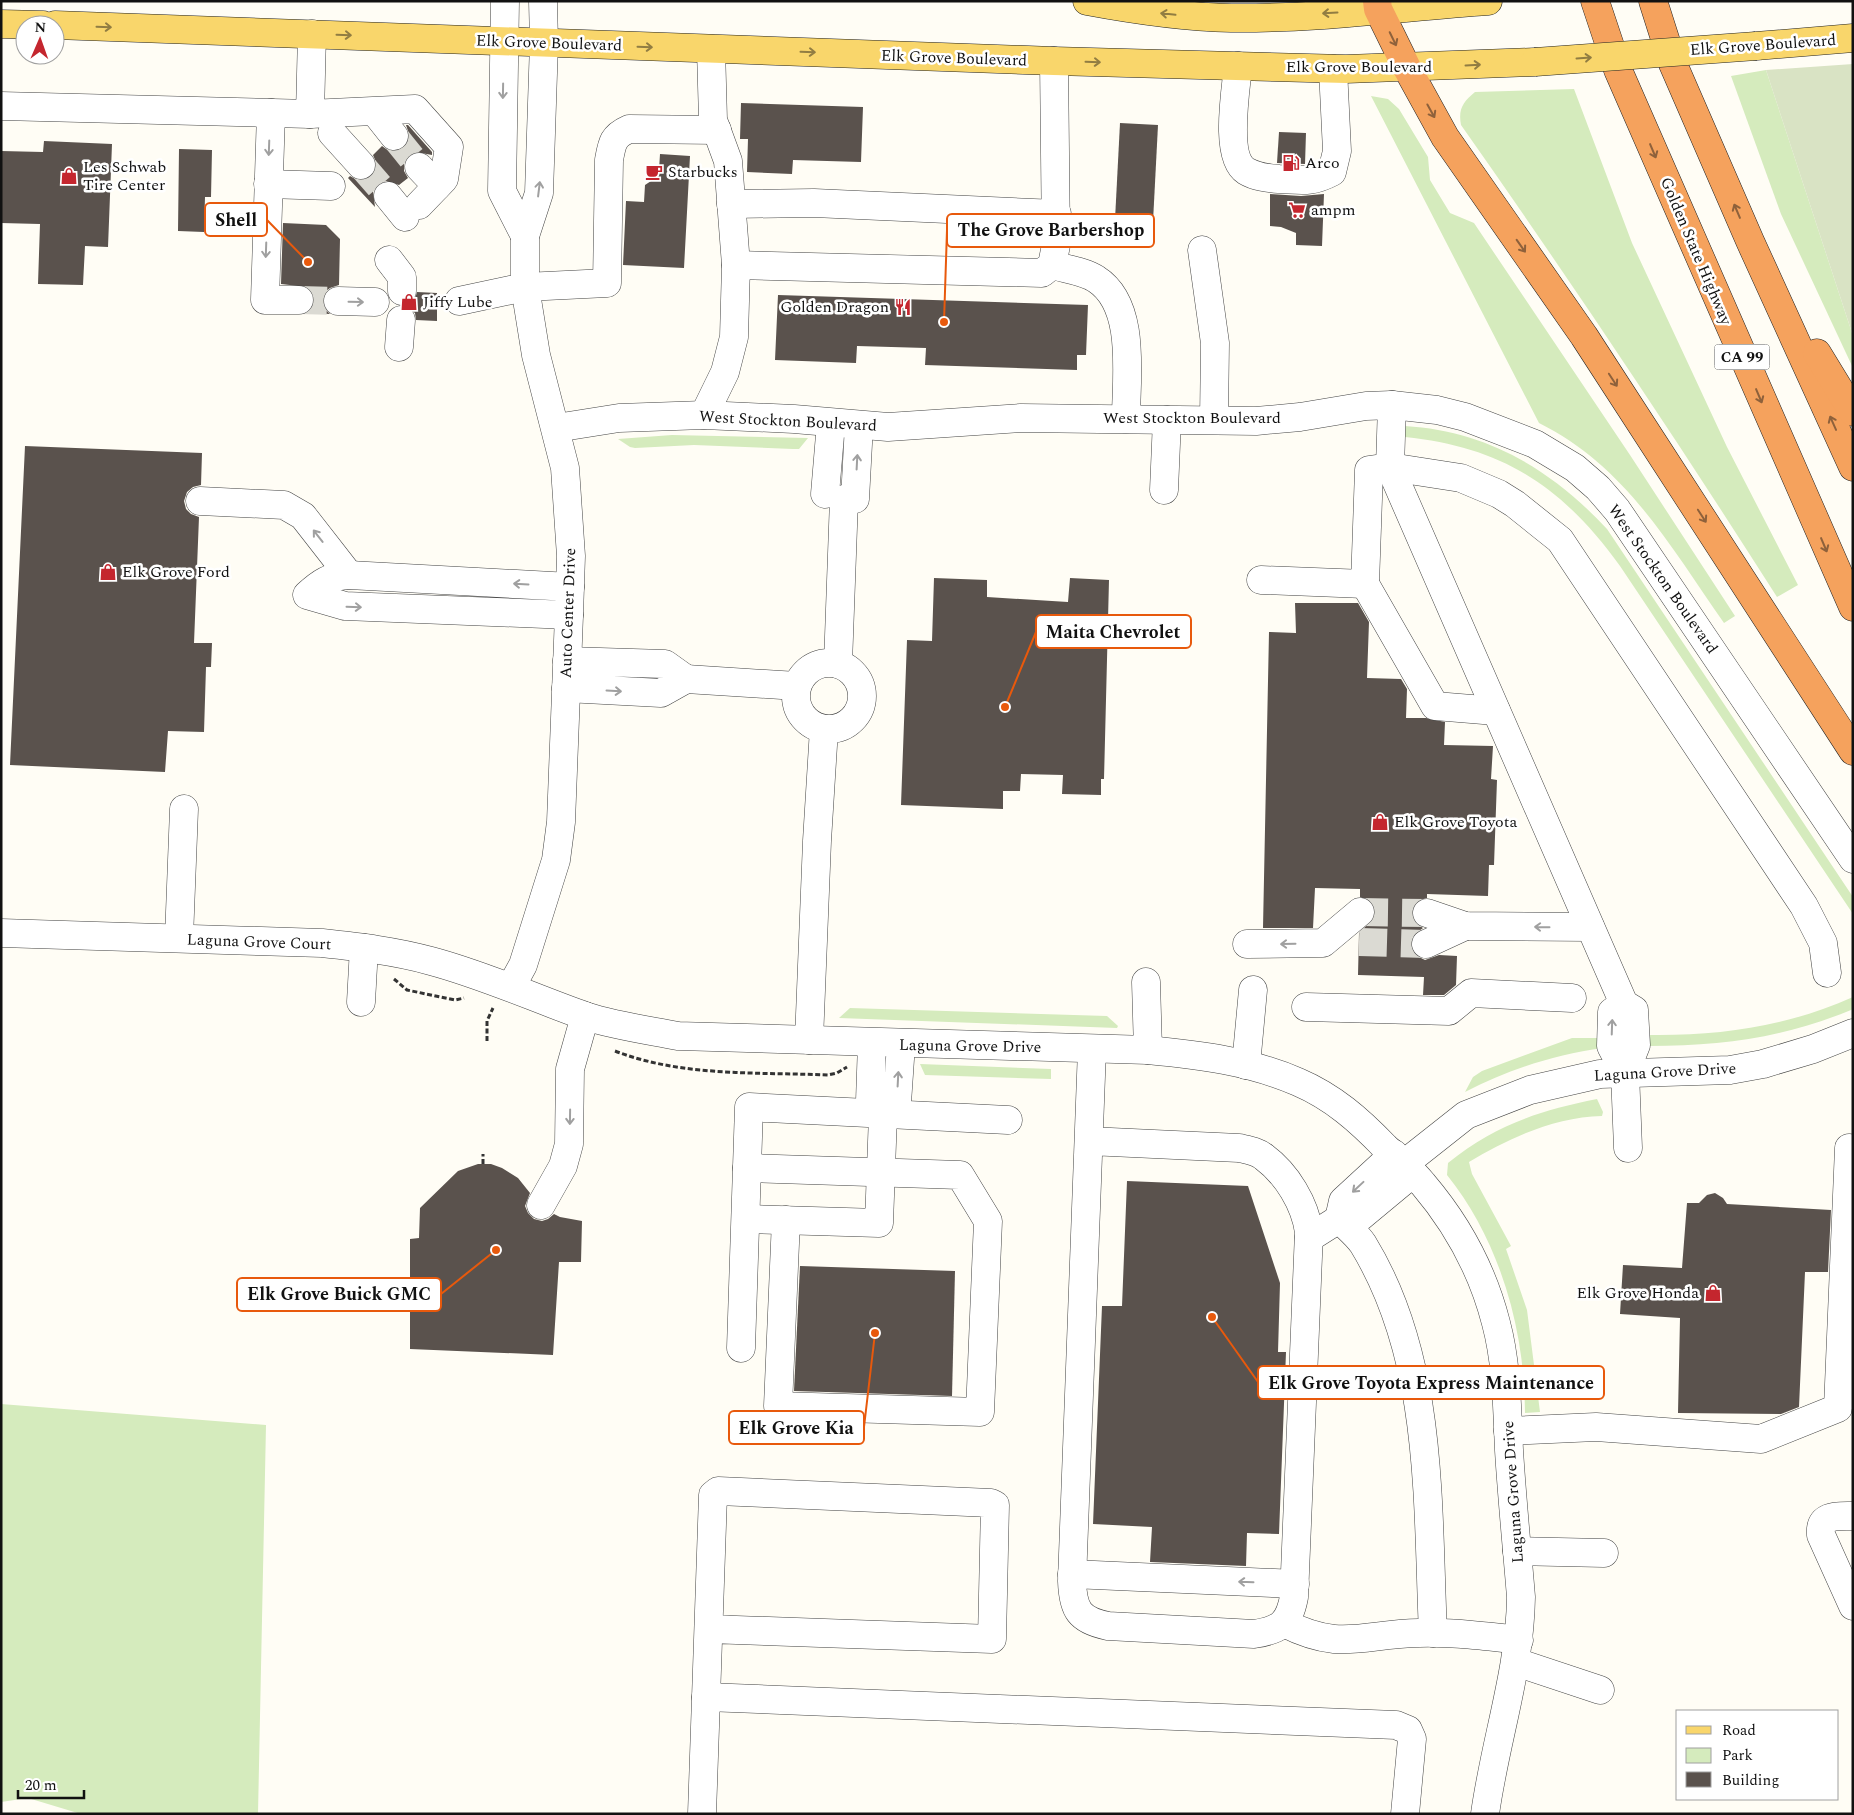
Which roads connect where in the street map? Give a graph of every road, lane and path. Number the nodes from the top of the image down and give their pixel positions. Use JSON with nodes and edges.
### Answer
{"nodes":[{"id":1,"x":505,"y":1,"type":"edge"},
{"id":2,"x":543,"y":1,"type":"edge"},
{"id":3,"x":1087,"y":1,"type":"edge"},
{"id":4,"x":1488,"y":1,"type":"edge"},
{"id":5,"x":1595,"y":1,"type":"edge"},
{"id":6,"x":1653,"y":1,"type":"edge"},
{"id":7,"x":1130,"y":5,"type":"edge"},
{"id":8,"x":1378,"y":5,"type":"edge"},
{"id":9,"x":1231,"y":10,"type":"edge"},
{"id":10,"x":1,"y":24,"type":"edge"},
{"id":11,"x":15,"y":24,"type":"edge"},
{"id":12,"x":65,"y":25,"type":"edge"},
{"id":13,"x":312,"y":34,"type":"junction"},
{"id":14,"x":1853,"y":38,"type":"edge"},
{"id":15,"x":504,"y":42,"type":"junction"},
{"id":16,"x":544,"y":42,"type":"junction"},
{"id":17,"x":711,"y":49,"type":"junction"},
{"id":18,"x":1054,"y":61,"type":"junction"},
{"id":19,"x":1238,"y":66,"type":"junction"},
{"id":20,"x":1407,"y":68,"type":"junction"},
{"id":21,"x":1332,"y":69,"type":"junction"},
{"id":22,"x":1,"y":106,"type":"edge"},
{"id":23,"x":375,"y":112,"type":"junction"},
{"id":24,"x":271,"y":113,"type":"junction"},
{"id":25,"x":310,"y":114,"type":"junction"},
{"id":26,"x":717,"y":130,"type":"junction"},
{"id":27,"x":332,"y":133,"type":"dead end"},
{"id":28,"x":394,"y":136,"type":"tunnel mouth"},
{"id":29,"x":361,"y":165,"type":"tunnel mouth"},
{"id":30,"x":268,"y":184,"type":"junction"},
{"id":31,"x":331,"y":186,"type":"dead end"},
{"id":32,"x":388,"y":196,"type":"dead end"},
{"id":33,"x":731,"y":204,"type":"junction"},
{"id":34,"x":1057,"y":214,"type":"junction"},
{"id":35,"x":525,"y":236,"type":"junction"},
{"id":36,"x":1750,"y":241,"type":"junction"},
{"id":37,"x":1202,"y":250,"type":"dead end"},
{"id":38,"x":389,"y":260,"type":"dead end"},
{"id":39,"x":1052,"y":264,"type":"junction"},
{"id":40,"x":736,"y":265,"type":"junction"},
{"id":41,"x":525,"y":287,"type":"junction"},
{"id":42,"x":402,"y":292,"type":"dead end"},
{"id":43,"x":299,"y":300,"type":"tunnel mouth"},
{"id":44,"x":338,"y":301,"type":"tunnel mouth"},
{"id":45,"x":459,"y":301,"type":"dead end"},
{"id":46,"x":375,"y":302,"type":"dead end"},
{"id":47,"x":401,"y":320,"type":"dead end"},
{"id":48,"x":399,"y":347,"type":"dead end"},
{"id":49,"x":1392,"y":405,"type":"junction"},
{"id":50,"x":1853,"y":412,"type":"edge"},
{"id":51,"x":704,"y":415,"type":"junction"},
{"id":52,"x":1126,"y":420,"type":"junction"},
{"id":53,"x":1167,"y":420,"type":"junction"},
{"id":54,"x":1214,"y":420,"type":"junction"},
{"id":55,"x":831,"y":423,"type":"junction"},
{"id":56,"x":859,"y":425,"type":"junction"},
{"id":57,"x":556,"y":428,"type":"junction"},
{"id":58,"x":1390,"y":467,"type":"junction"},
{"id":59,"x":1853,"y":467,"type":"edge"},
{"id":60,"x":1164,"y":490,"type":"dead end"},
{"id":61,"x":841,"y":497,"type":"junction"},
{"id":62,"x":200,"y":501,"type":"dead end"},
{"id":63,"x":349,"y":575,"type":"junction"},
{"id":64,"x":1261,"y":580,"type":"dead end"},
{"id":65,"x":1365,"y":584,"type":"junction"},
{"id":66,"x":570,"y":587,"type":"junction"},
{"id":67,"x":1853,"y":607,"type":"edge"},
{"id":68,"x":569,"y":615,"type":"junction"},
{"id":69,"x":567,"y":661,"type":"junction"},
{"id":70,"x":838,"y":664,"type":"junction"},
{"id":71,"x":686,"y":679,"type":"junction"},
{"id":72,"x":797,"y":686,"type":"junction"},
{"id":73,"x":566,"y":688,"type":"junction"},
{"id":74,"x":1496,"y":711,"type":"junction"},
{"id":75,"x":824,"y":729,"type":"junction"},
{"id":76,"x":1853,"y":751,"type":"edge"},
{"id":77,"x":184,"y":809,"type":"dead end"},
{"id":78,"x":1853,"y":859,"type":"edge"},
{"id":79,"x":1360,"y":912,"type":"tunnel mouth"},
{"id":80,"x":1427,"y":913,"type":"tunnel mouth"},
{"id":81,"x":1465,"y":926,"type":"junction"},
{"id":82,"x":1590,"y":927,"type":"junction"},
{"id":83,"x":1,"y":933,"type":"edge"},
{"id":84,"x":179,"y":938,"type":"junction"},
{"id":85,"x":1359,"y":942,"type":"tunnel mouth"},
{"id":86,"x":1323,"y":943,"type":"junction"},
{"id":87,"x":1247,"y":944,"type":"dead end"},
{"id":88,"x":1426,"y":944,"type":"tunnel mouth"},
{"id":89,"x":364,"y":948,"type":"junction"},
{"id":90,"x":1826,"y":973,"type":"dead end"},
{"id":91,"x":1146,"y":982,"type":"dead end"},
{"id":92,"x":1253,"y":990,"type":"dead end"},
{"id":93,"x":503,"y":996,"type":"junction"},
{"id":94,"x":1572,"y":998,"type":"dead end"},
{"id":95,"x":361,"y":1002,"type":"dead end"},
{"id":96,"x":1306,"y":1007,"type":"dead end"},
{"id":97,"x":585,"y":1016,"type":"junction"},
{"id":98,"x":1853,"y":1033,"type":"edge"},
{"id":99,"x":809,"y":1040,"type":"junction"},
{"id":100,"x":487,"y":1041,"type":"dead end"},
{"id":101,"x":872,"y":1043,"type":"junction"},
{"id":102,"x":901,"y":1044,"type":"junction"},
{"id":103,"x":1092,"y":1049,"type":"junction"},
{"id":104,"x":1148,"y":1050,"type":"junction"},
{"id":105,"x":1246,"y":1065,"type":"junction"},
{"id":106,"x":1625,"y":1073,"type":"junction"},
{"id":107,"x":883,"y":1115,"type":"junction"},
{"id":108,"x":1008,"y":1120,"type":"dead end"},
{"id":109,"x":1089,"y":1141,"type":"junction"},
{"id":110,"x":1628,"y":1148,"type":"dead end"},
{"id":111,"x":1848,"y":1148,"type":"dead end"},
{"id":112,"x":483,"y":1154,"type":"dead end"},
{"id":113,"x":483,"y":1164,"type":"dead end"},
{"id":114,"x":1404,"y":1164,"type":"junction"},
{"id":115,"x":747,"y":1168,"type":"junction"},
{"id":116,"x":881,"y":1173,"type":"junction"},
{"id":117,"x":541,"y":1205,"type":"dead end"},
{"id":118,"x":746,"y":1219,"type":"junction"},
{"id":119,"x":1339,"y":1219,"type":"junction"},
{"id":120,"x":786,"y":1220,"type":"junction"},
{"id":121,"x":1309,"y":1238,"type":"junction"},
{"id":122,"x":741,"y":1348,"type":"dead end"},
{"id":123,"x":1845,"y":1410,"type":"edge"},
{"id":124,"x":1508,"y":1431,"type":"junction"},
{"id":125,"x":1853,"y":1516,"type":"edge"},
{"id":126,"x":1517,"y":1551,"type":"junction"},
{"id":127,"x":1604,"y":1553,"type":"dead end"},
{"id":128,"x":1072,"y":1574,"type":"junction"},
{"id":129,"x":1295,"y":1584,"type":"junction"},
{"id":130,"x":1853,"y":1606,"type":"edge"},
{"id":131,"x":1284,"y":1623,"type":"junction"},
{"id":132,"x":708,"y":1629,"type":"junction"},
{"id":133,"x":1433,"y":1633,"type":"junction"},
{"id":134,"x":1518,"y":1651,"type":"junction"},
{"id":135,"x":1600,"y":1690,"type":"dead end"},
{"id":136,"x":706,"y":1697,"type":"junction"},
{"id":137,"x":702,"y":1814,"type":"edge"},
{"id":138,"x":1405,"y":1814,"type":"edge"},
{"id":139,"x":1485,"y":1814,"type":"edge"}],
"edges":[{"from":1,"to":15,"type":"street","name":"Auto Center Drive"},
{"from":2,"to":16,"type":"street","name":"Auto Center Drive"},
{"from":3,"to":7,"type":"main road"},
{"from":4,"to":8,"type":"main road"},
{"from":5,"to":67,"type":"highway","name":"Golden State Highway","number":"CA 99","one_way":true},
{"from":36,"to":6,"type":"highway","one_way":true},
{"from":9,"to":7,"type":"main road","one_way":true},
{"from":8,"to":9,"type":"main road","one_way":true},
{"from":8,"to":20,"type":"highway","one_way":true},
{"from":10,"to":11,"type":"main road"},
{"from":12,"to":13,"type":"main road","name":"Elk Grove Boulevard","one_way":true},
{"from":13,"to":15,"type":"main road","name":"Elk Grove Boulevard","one_way":true},
{"from":13,"to":25,"type":"street"},
{"from":20,"to":14,"type":"main road","name":"Elk Grove Boulevard","one_way":true,"bridge":true},
{"from":15,"to":16,"type":"main road","name":"Elk Grove Boulevard"},
{"from":15,"to":35,"type":"street","name":"Auto Center Drive","one_way":true},
{"from":16,"to":17,"type":"main road","name":"Elk Grove Boulevard","one_way":true},
{"from":35,"to":16,"type":"street","name":"Auto Center Drive","one_way":true},
{"from":17,"to":18,"type":"main road","name":"Elk Grove Boulevard","one_way":true},
{"from":17,"to":26,"type":"street"},
{"from":18,"to":19,"type":"main road","name":"Elk Grove Boulevard","one_way":true},
{"from":18,"to":34,"type":"street"},
{"from":19,"to":21,"type":"main road","name":"Elk Grove Boulevard"},
{"from":19,"to":21,"type":"street"},
{"from":20,"to":21,"type":"main road","name":"Elk Grove Boulevard"},
{"from":20,"to":76,"type":"highway","one_way":true},
{"from":22,"to":24,"type":"street"},
{"from":23,"to":25,"type":"street"},
{"from":23,"to":28,"type":"street"},
{"from":23,"to":32,"type":"street"},
{"from":24,"to":25,"type":"street"},
{"from":24,"to":30,"type":"street","one_way":true},
{"from":26,"to":33,"type":"street"},
{"from":26,"to":41,"type":"street"},
{"from":27,"to":29,"type":"street"},
{"from":30,"to":31,"type":"street"},
{"from":30,"to":43,"type":"street","one_way":true},
{"from":33,"to":34,"type":"street"},
{"from":33,"to":40,"type":"street"},
{"from":34,"to":39,"type":"street"},
{"from":35,"to":41,"type":"street","name":"Auto Center Drive"},
{"from":36,"to":50,"type":"highway"},
{"from":59,"to":36,"type":"highway","one_way":true},
{"from":37,"to":54,"type":"street"},
{"from":38,"to":42,"type":"street"},
{"from":39,"to":40,"type":"street"},
{"from":39,"to":52,"type":"street"},
{"from":40,"to":51,"type":"street"},
{"from":41,"to":45,"type":"street"},
{"from":41,"to":57,"type":"street","name":"Auto Center Drive"},
{"from":44,"to":46,"type":"street","one_way":true},
{"from":47,"to":48,"type":"street"},
{"from":49,"to":54,"type":"street","name":"West Stockton Boulevard"},
{"from":49,"to":58,"type":"street"},
{"from":49,"to":78,"type":"street","name":"West Stockton Boulevard"},
{"from":51,"to":55,"type":"street","name":"West Stockton Boulevard"},
{"from":51,"to":57,"type":"street","name":"West Stockton Boulevard"},
{"from":52,"to":53,"type":"street","name":"West Stockton Boulevard"},
{"from":52,"to":56,"type":"street","name":"West Stockton Boulevard"},
{"from":53,"to":54,"type":"street","name":"West Stockton Boulevard"},
{"from":53,"to":60,"type":"street"},
{"from":55,"to":56,"type":"street","name":"West Stockton Boulevard"},
{"from":55,"to":61,"type":"street"},
{"from":61,"to":56,"type":"street","one_way":true},
{"from":57,"to":66,"type":"street","name":"Auto Center Drive"},
{"from":58,"to":65,"type":"street"},
{"from":58,"to":74,"type":"street"},
{"from":58,"to":90,"type":"street"},
{"from":61,"to":70,"type":"street"},
{"from":63,"to":62,"type":"street","one_way":true},
{"from":66,"to":63,"type":"street","one_way":true},
{"from":63,"to":68,"type":"street","one_way":true},
{"from":64,"to":65,"type":"street"},
{"from":65,"to":74,"type":"street"},
{"from":66,"to":68,"type":"street","name":"Auto Center Drive"},
{"from":68,"to":69,"type":"street","name":"Auto Center Drive"},
{"from":69,"to":71,"type":"street"},
{"from":69,"to":73,"type":"street","name":"Auto Center Drive"},
{"from":70,"to":72,"type":"street"},
{"from":70,"to":75,"type":"street"},
{"from":71,"to":72,"type":"street"},
{"from":73,"to":71,"type":"street","one_way":true},
{"from":72,"to":75,"type":"street"},
{"from":73,"to":93,"type":"street","name":"Auto Center Drive"},
{"from":74,"to":82,"type":"street"},
{"from":75,"to":99,"type":"street"},
{"from":77,"to":84,"type":"street"},
{"from":79,"to":86,"type":"street"},
{"from":80,"to":81,"type":"street"},
{"from":82,"to":81,"type":"street","one_way":true},
{"from":81,"to":88,"type":"street"},
{"from":82,"to":106,"type":"street"},
{"from":83,"to":84,"type":"street","name":"Laguna Grove Court"},
{"from":84,"to":89,"type":"street","name":"Laguna Grove Court"},
{"from":85,"to":86,"type":"street"},
{"from":86,"to":87,"type":"street","one_way":true},
{"from":89,"to":93,"type":"street","name":"Laguna Grove Court"},
{"from":89,"to":95,"type":"street"},
{"from":91,"to":104,"type":"street"},
{"from":92,"to":105,"type":"street"},
{"from":93,"to":97,"type":"street","name":"Laguna Grove Drive"},
{"from":93,"to":100,"type":"path"},
{"from":94,"to":96,"type":"street"},
{"from":97,"to":99,"type":"street","name":"Laguna Grove Drive"},
{"from":97,"to":117,"type":"street","one_way":true},
{"from":98,"to":106,"type":"street","name":"Laguna Grove Drive"},
{"from":99,"to":101,"type":"street","name":"Laguna Grove Drive"},
{"from":101,"to":102,"type":"street","name":"Laguna Grove Drive"},
{"from":101,"to":107,"type":"street"},
{"from":102,"to":103,"type":"street","name":"Laguna Grove Drive"},
{"from":107,"to":102,"type":"street","one_way":true},
{"from":103,"to":104,"type":"street","name":"Laguna Grove Drive"},
{"from":103,"to":109,"type":"street"},
{"from":104,"to":105,"type":"street","name":"Laguna Grove Drive"},
{"from":105,"to":114,"type":"street","name":"Laguna Grove Drive"},
{"from":106,"to":110,"type":"street"},
{"from":106,"to":114,"type":"street","name":"Laguna Grove Drive"},
{"from":107,"to":108,"type":"street"},
{"from":107,"to":115,"type":"street"},
{"from":107,"to":116,"type":"street"},
{"from":109,"to":121,"type":"street"},
{"from":109,"to":128,"type":"street"},
{"from":111,"to":123,"type":"street"},
{"from":112,"to":113,"type":"path"},
{"from":114,"to":119,"type":"street"},
{"from":114,"to":124,"type":"street","name":"Laguna Grove Drive"},
{"from":115,"to":116,"type":"street"},
{"from":115,"to":118,"type":"street"},
{"from":116,"to":120,"type":"street"},
{"from":116,"to":120,"type":"street"},
{"from":118,"to":120,"type":"street"},
{"from":118,"to":122,"type":"street"},
{"from":119,"to":121,"type":"street"},
{"from":119,"to":133,"type":"street"},
{"from":121,"to":129,"type":"street"},
{"from":123,"to":124,"type":"street"},
{"from":124,"to":126,"type":"street","name":"Laguna Grove Drive"},
{"from":125,"to":130,"type":"street"},
{"from":126,"to":127,"type":"street"},
{"from":126,"to":134,"type":"street","name":"Laguna Grove Drive"},
{"from":129,"to":128,"type":"street","one_way":true},
{"from":128,"to":131,"type":"street"},
{"from":129,"to":131,"type":"street"},
{"from":131,"to":133,"type":"street"},
{"from":132,"to":132,"type":"street"},
{"from":132,"to":136,"type":"street"},
{"from":133,"to":134,"type":"street"},
{"from":134,"to":135,"type":"street"},
{"from":134,"to":139,"type":"street","name":"Laguna Grove Drive"},
{"from":136,"to":137,"type":"street"},
{"from":136,"to":138,"type":"street"}]}
